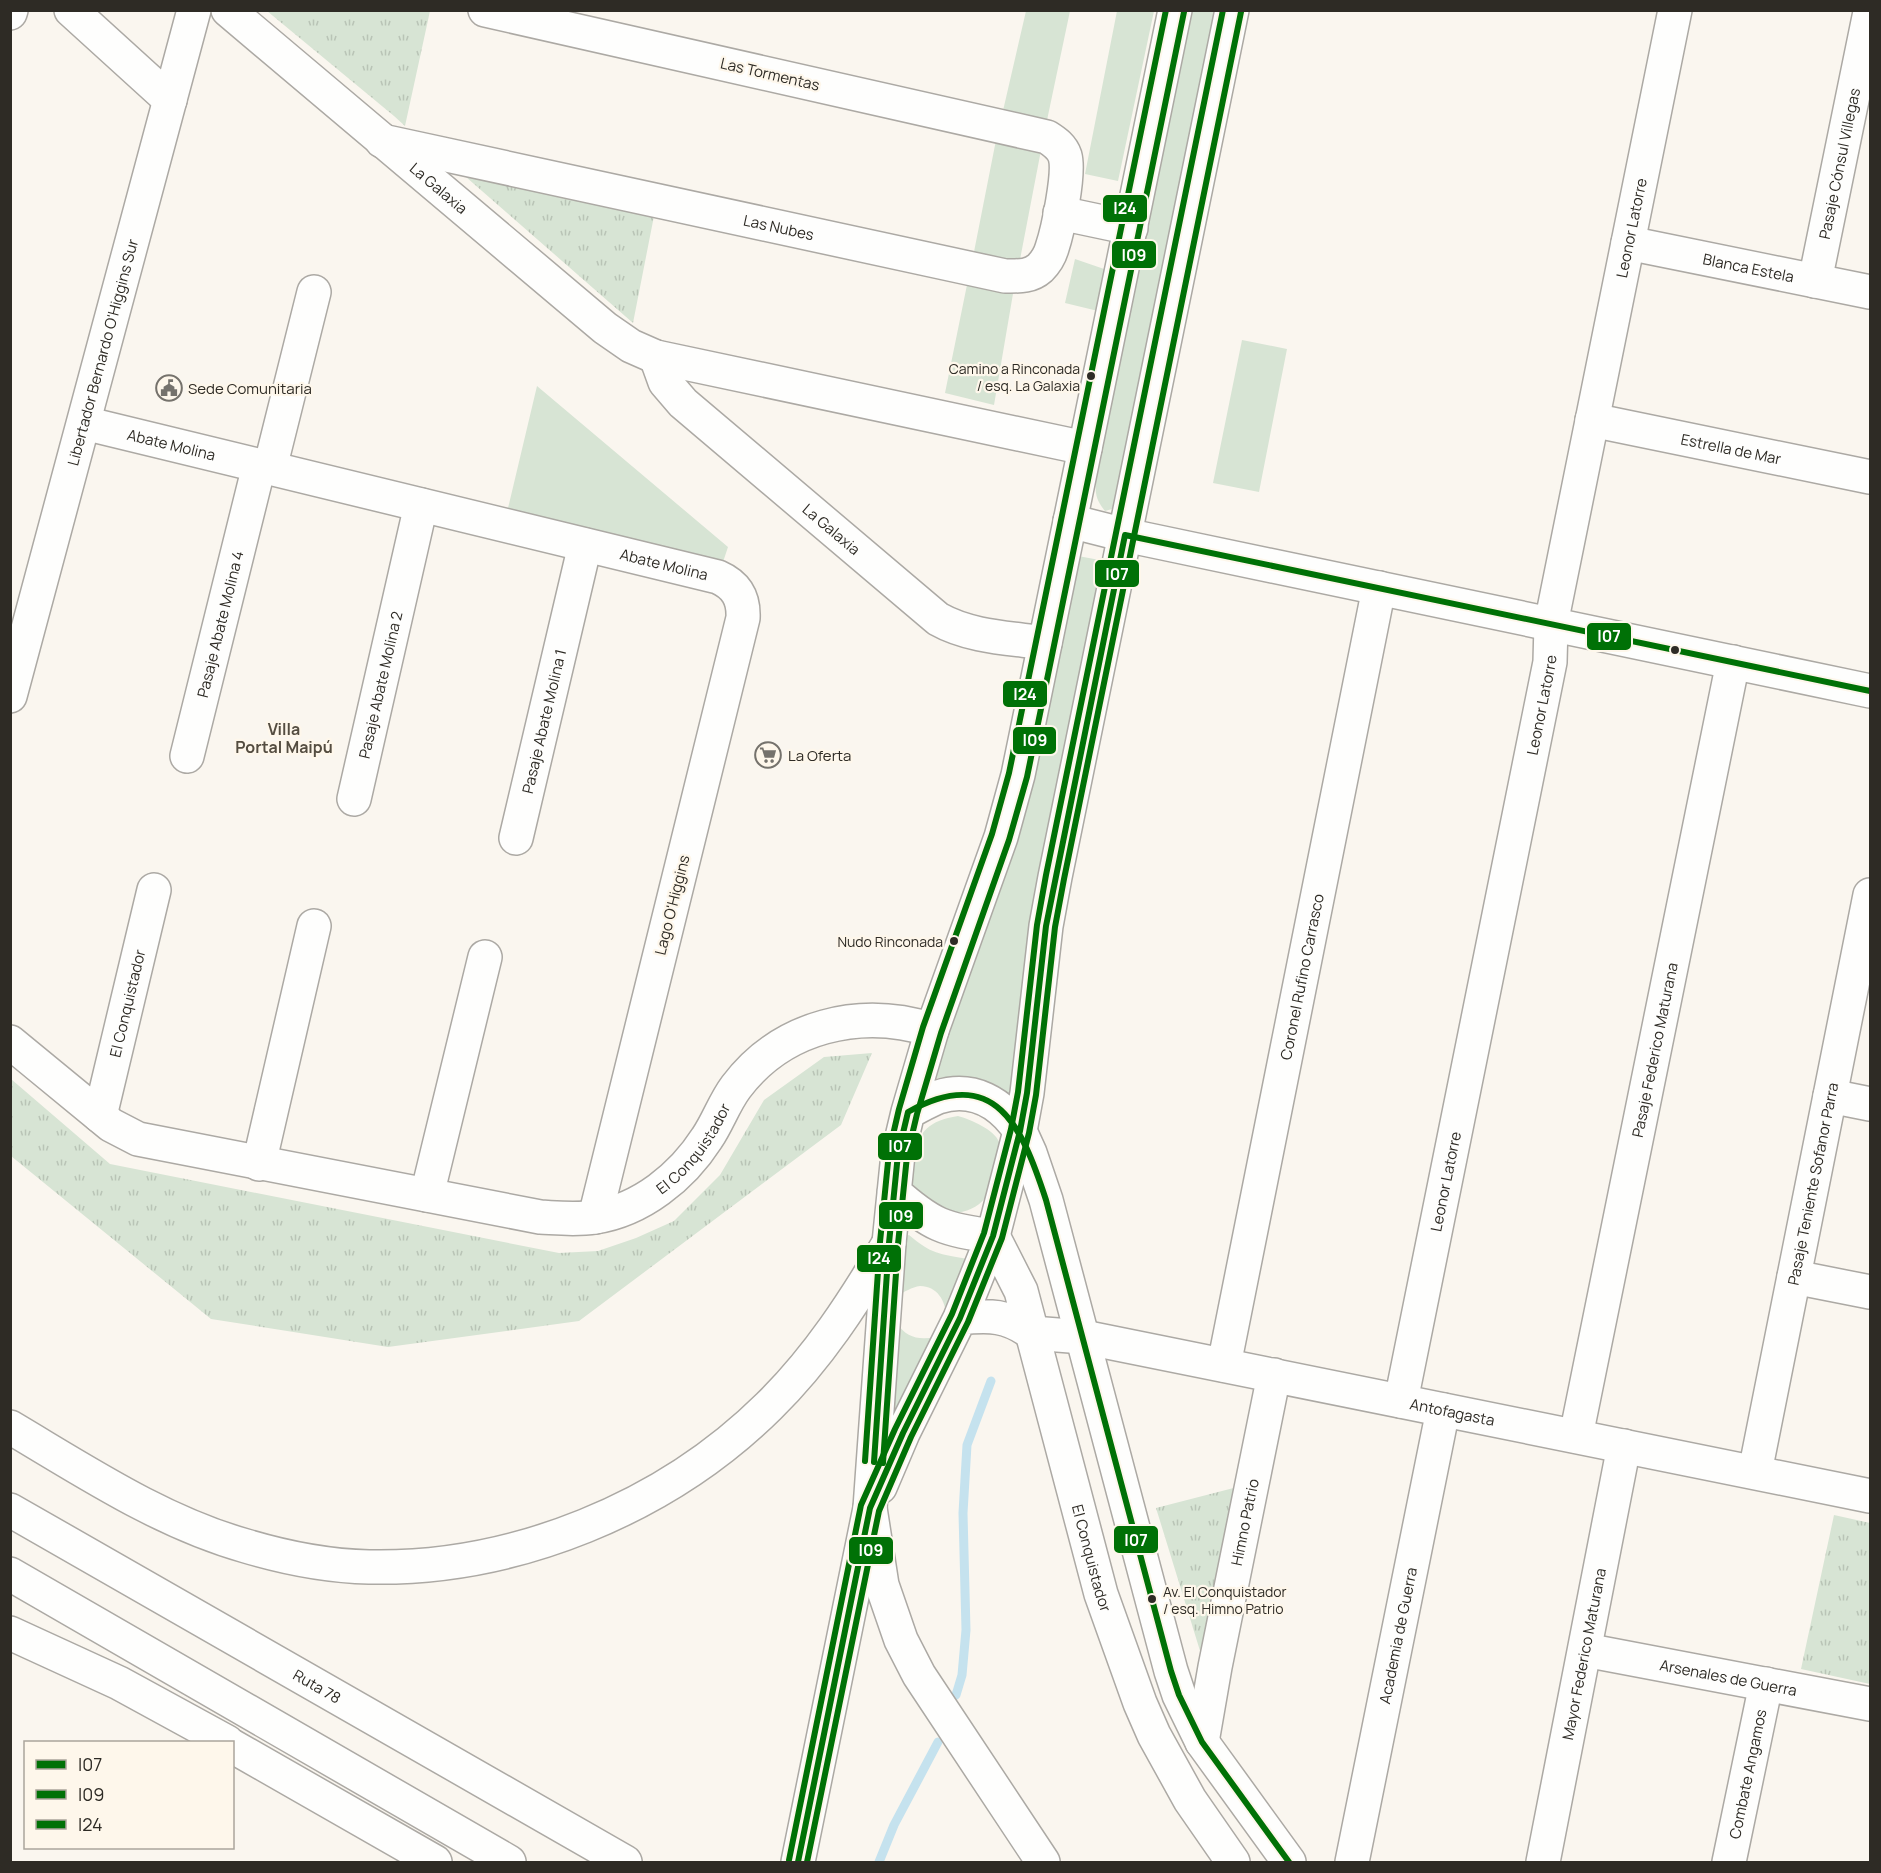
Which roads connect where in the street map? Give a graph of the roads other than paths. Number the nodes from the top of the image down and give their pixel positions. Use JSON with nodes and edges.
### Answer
{"nodes":[{"id":1,"x":71,"y":10,"type":"edge"},
{"id":2,"x":194,"y":10,"type":"edge"},
{"id":3,"x":228,"y":10,"type":"edge"},
{"id":4,"x":485,"y":10,"type":"edge"},
{"id":5,"x":1175,"y":10,"type":"edge"},
{"id":6,"x":1232,"y":10,"type":"edge"},
{"id":7,"x":1675,"y":10,"type":"edge"},
{"id":8,"x":1870,"y":12,"type":"edge"},
{"id":9,"x":170,"y":100,"type":"junction"},
{"id":10,"x":382,"y":141,"type":"junction"},
{"id":11,"x":1053,"y":141,"type":"joint"},
{"id":12,"x":1060,"y":213,"type":"junction"},
{"id":13,"x":1131,"y":228,"type":"junction"},
{"id":14,"x":1628,"y":243,"type":"junction"},
{"id":15,"x":1815,"y":281,"type":"junction"},
{"id":16,"x":314,"y":292,"type":"dead end"},
{"id":17,"x":1870,"y":292,"type":"edge"},
{"id":18,"x":656,"y":357,"type":"junction"},
{"id":19,"x":1592,"y":420,"type":"junction"},
{"id":20,"x":84,"y":423,"type":"junction"},
{"id":21,"x":1085,"y":448,"type":"junction"},
{"id":22,"x":260,"y":475,"type":"junction"},
{"id":23,"x":1870,"y":477,"type":"edge"},
{"id":24,"x":421,"y":505,"type":"junction"},
{"id":25,"x":1070,"y":521,"type":"junction"},
{"id":26,"x":1125,"y":535,"type":"junction"},
{"id":27,"x":585,"y":545,"type":"junction"},
{"id":28,"x":1379,"y":588,"type":"junction"},
{"id":29,"x":739,"y":593,"type":"joint"},
{"id":30,"x":1551,"y":624,"type":"junction"},
{"id":31,"x":18,"y":640,"type":"edge"},
{"id":32,"x":1045,"y":643,"type":"junction"},
{"id":33,"x":1733,"y":662,"type":"junction"},
{"id":34,"x":1870,"y":691,"type":"edge"},
{"id":35,"x":10,"y":696,"type":"edge"},
{"id":36,"x":187,"y":756,"type":"dead end"},
{"id":37,"x":354,"y":800,"type":"dead end"},
{"id":38,"x":516,"y":838,"type":"dead end"},
{"id":39,"x":154,"y":890,"type":"dead end"},
{"id":40,"x":1870,"y":896,"type":"edge"},
{"id":41,"x":314,"y":926,"type":"dead end"},
{"id":42,"x":485,"y":957,"type":"dead end"},
{"id":43,"x":932,"y":1030,"type":"junction"},
{"id":44,"x":10,"y":1042,"type":"edge"},
{"id":45,"x":1830,"y":1096,"type":"junction"},
{"id":46,"x":1870,"y":1104,"type":"edge"},
{"id":47,"x":908,"y":1112,"type":"junction"},
{"id":48,"x":100,"y":1116,"type":"junction"},
{"id":49,"x":1020,"y":1131,"type":"junction"},
{"id":50,"x":259,"y":1164,"type":"junction"},
{"id":51,"x":894,"y":1192,"type":"junction"},
{"id":52,"x":427,"y":1195,"type":"junction"},
{"id":53,"x":595,"y":1217,"type":"junction"},
{"id":54,"x":993,"y":1236,"type":"junction"},
{"id":55,"x":889,"y":1243,"type":"junction"},
{"id":56,"x":1794,"y":1277,"type":"junction"},
{"id":57,"x":1870,"y":1292,"type":"edge"},
{"id":58,"x":960,"y":1318,"type":"junction"},
{"id":59,"x":1032,"y":1333,"type":"junction"},
{"id":60,"x":1083,"y":1337,"type":"junction"},
{"id":61,"x":1224,"y":1365,"type":"junction"},
{"id":62,"x":1274,"y":1375,"type":"junction"},
{"id":63,"x":1401,"y":1401,"type":"junction"},
{"id":64,"x":1443,"y":1410,"type":"junction"},
{"id":65,"x":10,"y":1427,"type":"edge"},
{"id":66,"x":1575,"y":1437,"type":"junction"},
{"id":67,"x":1624,"y":1446,"type":"junction"},
{"id":68,"x":1755,"y":1472,"type":"junction"},
{"id":69,"x":1870,"y":1496,"type":"edge"},
{"id":70,"x":870,"y":1508,"type":"junction"},
{"id":71,"x":10,"y":1510,"type":"edge"},
{"id":72,"x":10,"y":1574,"type":"edge"},
{"id":73,"x":10,"y":1633,"type":"edge"},
{"id":74,"x":1585,"y":1650,"type":"junction"},
{"id":75,"x":1766,"y":1684,"type":"junction"},
{"id":76,"x":1870,"y":1704,"type":"edge"},
{"id":77,"x":222,"y":1741,"type":"edge"},
{"id":78,"x":1202,"y":1742,"type":"junction"},
{"id":79,"x":234,"y":1747,"type":"edge"},
{"id":80,"x":435,"y":1863,"type":"edge"},
{"id":81,"x":509,"y":1863,"type":"edge"},
{"id":82,"x":625,"y":1863,"type":"edge"},
{"id":83,"x":798,"y":1863,"type":"edge"},
{"id":84,"x":1043,"y":1863,"type":"edge"},
{"id":85,"x":1233,"y":1863,"type":"edge"},
{"id":86,"x":1289,"y":1863,"type":"edge"},
{"id":87,"x":1352,"y":1863,"type":"edge"},
{"id":88,"x":1543,"y":1863,"type":"edge"},
{"id":89,"x":1729,"y":1863,"type":"edge"}],
"edges":[{"from":1,"to":9,"type":"main road"},
{"from":2,"to":9,"type":"main road","name":"Libertador Bernardo O'Higgins Sur"},
{"from":3,"to":10,"type":"main road","name":"La Galaxia"},
{"from":4,"to":11,"type":"main road","name":"Las Tormentas"},
{"from":5,"to":13,"type":"main road"},
{"from":6,"to":26,"type":"main road"},
{"from":7,"to":14,"type":"main road","name":"Leonor Latorre"},
{"from":8,"to":15,"type":"main road","name":"Pasaje Cónsul Villegas"},
{"from":9,"to":20,"type":"main road","name":"Libertador Bernardo O'Higgins Sur"},
{"from":10,"to":12,"type":"main road","name":"Las Nubes"},
{"from":10,"to":18,"type":"main road","name":"La Galaxia"},
{"from":11,"to":12,"type":"main road","name":"Las Nubes"},
{"from":12,"to":13,"type":"main road"},
{"from":13,"to":21,"type":"main road"},
{"from":14,"to":15,"type":"main road","name":"Blanca Estela"},
{"from":14,"to":19,"type":"main road","name":"Leonor Latorre"},
{"from":15,"to":17,"type":"main road","name":"Blanca Estela"},
{"from":16,"to":22,"type":"main road"},
{"from":18,"to":21,"type":"main road","name":"La Galaxia"},
{"from":18,"to":32,"type":"main road","name":"La Galaxia"},
{"from":19,"to":23,"type":"main road","name":"Estrella de Mar"},
{"from":19,"to":30,"type":"main road","name":"Leonor Latorre"},
{"from":20,"to":22,"type":"main road","name":"Abate Molina"},
{"from":20,"to":31,"type":"main road","name":"Libertador Bernardo O'Higgins Sur"},
{"from":21,"to":25,"type":"main road"},
{"from":22,"to":24,"type":"main road","name":"Abate Molina"},
{"from":22,"to":36,"type":"main road","name":"Pasaje Abate Molina 4"},
{"from":24,"to":27,"type":"main road","name":"Abate Molina"},
{"from":24,"to":37,"type":"main road","name":"Pasaje Abate Molina 2"},
{"from":25,"to":26,"type":"main road"},
{"from":25,"to":32,"type":"main road"},
{"from":26,"to":28,"type":"main road"},
{"from":26,"to":49,"type":"main road"},
{"from":27,"to":29,"type":"main road","name":"Abate Molina"},
{"from":27,"to":38,"type":"main road","name":"Pasaje Abate Molina 1"},
{"from":28,"to":30,"type":"main road"},
{"from":28,"to":61,"type":"main road","name":"Coronel Rufino Carrasco"},
{"from":29,"to":53,"type":"main road","name":"Lago O'Higgins"},
{"from":30,"to":33,"type":"main road"},
{"from":30,"to":63,"type":"main road","name":"Leonor Latorre"},
{"from":31,"to":35,"type":"main road","name":"Libertador Bernardo O'Higgins Sur"},
{"from":32,"to":43,"type":"main road"},
{"from":33,"to":34,"type":"main road"},
{"from":33,"to":66,"type":"main road","name":"Pasaje Federico Maturana"},
{"from":39,"to":48,"type":"main road","name":"El Conquistador"},
{"from":40,"to":45,"type":"main road","name":"Pasaje Teniente Sofanor Parra"},
{"from":41,"to":50,"type":"main road"},
{"from":42,"to":52,"type":"main road"},
{"from":43,"to":47,"type":"main road"},
{"from":43,"to":53,"type":"main road","name":"El Conquistador"},
{"from":44,"to":48,"type":"main road","name":"El Conquistador"},
{"from":45,"to":46,"type":"main road"},
{"from":45,"to":56,"type":"main road","name":"Pasaje Teniente Sofanor Parra"},
{"from":47,"to":49,"type":"main road"},
{"from":47,"to":51,"type":"main road"},
{"from":48,"to":50,"type":"main road","name":"El Conquistador"},
{"from":49,"to":54,"type":"main road"},
{"from":49,"to":60,"type":"main road"},
{"from":50,"to":52,"type":"main road","name":"El Conquistador"},
{"from":51,"to":54,"type":"main road"},
{"from":51,"to":55,"type":"main road"},
{"from":52,"to":53,"type":"main road","name":"El Conquistador"},
{"from":54,"to":58,"type":"main road"},
{"from":54,"to":59,"type":"main road","name":"El Conquistador"},
{"from":55,"to":65,"type":"main road"},
{"from":55,"to":70,"type":"main road"},
{"from":56,"to":57,"type":"main road"},
{"from":56,"to":68,"type":"main road","name":"Pasaje Teniente Sofanor Parra"},
{"from":58,"to":59,"type":"main road"},
{"from":58,"to":70,"type":"main road"},
{"from":59,"to":60,"type":"main road","name":"Antofagasta"},
{"from":59,"to":85,"type":"main road","name":"El Conquistador"},
{"from":60,"to":61,"type":"main road","name":"Antofagasta"},
{"from":60,"to":78,"type":"main road"},
{"from":61,"to":62,"type":"main road","name":"Antofagasta"},
{"from":62,"to":63,"type":"main road","name":"Antofagasta"},
{"from":62,"to":78,"type":"main road","name":"Himno Patrio"},
{"from":63,"to":64,"type":"main road","name":"Antofagasta"},
{"from":64,"to":66,"type":"main road","name":"Antofagasta"},
{"from":64,"to":87,"type":"main road","name":"Academia de Guerra"},
{"from":66,"to":67,"type":"main road","name":"Antofagasta"},
{"from":67,"to":68,"type":"main road","name":"Antofagasta"},
{"from":67,"to":74,"type":"main road","name":"Mayor Federico Maturana"},
{"from":68,"to":69,"type":"main road","name":"Antofagasta"},
{"from":70,"to":83,"type":"main road"},
{"from":70,"to":84,"type":"main road"},
{"from":71,"to":82,"type":"main road","name":"Ruta 78"},
{"from":72,"to":81,"type":"main road"},
{"from":73,"to":77,"type":"main road"},
{"from":74,"to":75,"type":"main road","name":"Arsenales de Guerra"},
{"from":74,"to":88,"type":"main road","name":"Mayor Federico Maturana"},
{"from":75,"to":76,"type":"main road","name":"Arsenales de Guerra"},
{"from":75,"to":89,"type":"main road","name":"Combate Angamos"},
{"from":78,"to":86,"type":"main road"},
{"from":79,"to":80,"type":"main road"}]}
